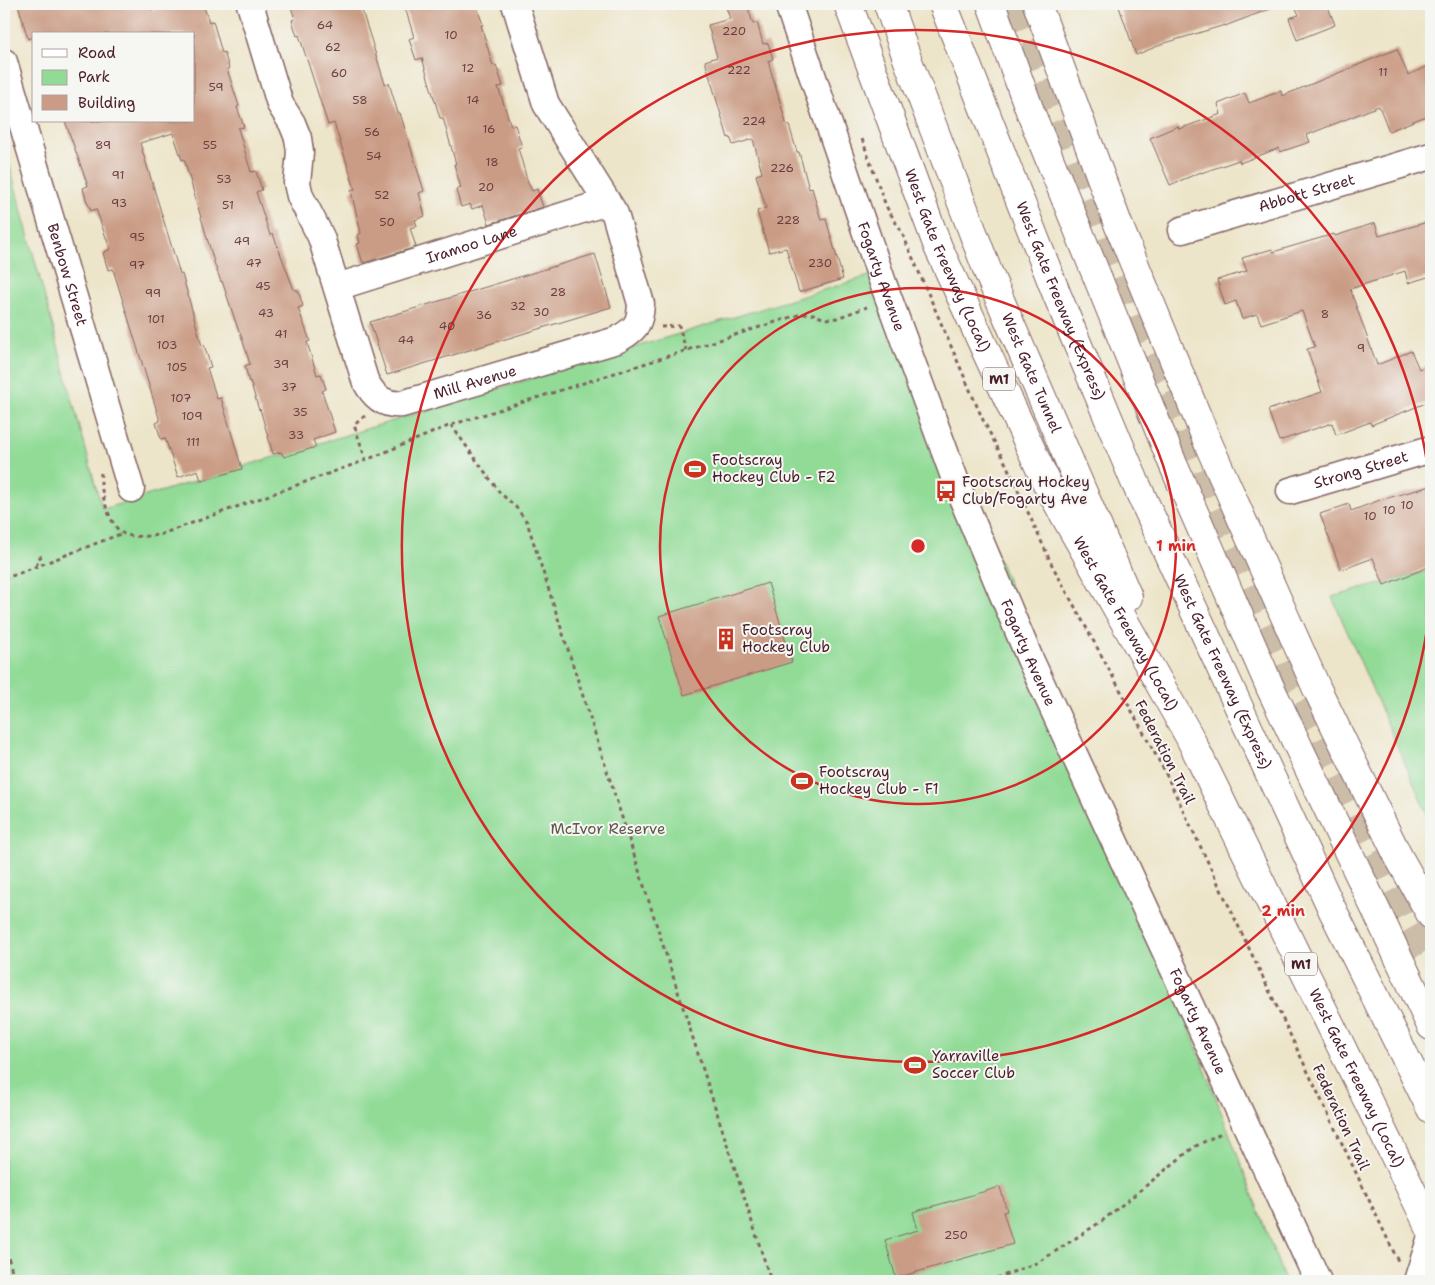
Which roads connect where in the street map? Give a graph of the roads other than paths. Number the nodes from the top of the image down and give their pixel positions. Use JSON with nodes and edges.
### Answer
{"nodes":[{"id":1,"x":250,"y":4,"type":"edge"},
{"id":2,"x":515,"y":4,"type":"edge"},
{"id":3,"x":788,"y":4,"type":"edge"},
{"id":4,"x":848,"y":4,"type":"edge"},
{"id":5,"x":888,"y":4,"type":"edge"},
{"id":6,"x":943,"y":4,"type":"edge"},
{"id":7,"x":991,"y":4,"type":"edge"},
{"id":8,"x":1037,"y":4,"type":"edge"},
{"id":9,"x":4,"y":62,"type":"edge"},
{"id":10,"x":1431,"y":156,"type":"edge"},
{"id":11,"x":607,"y":202,"type":"junction"},
{"id":12,"x":1182,"y":230,"type":"dead end"},
{"id":13,"x":337,"y":287,"type":"junction"},
{"id":14,"x":1431,"y":449,"type":"edge"},
{"id":15,"x":131,"y":489,"type":"dead end"},
{"id":16,"x":1290,"y":491,"type":"dead end"},
{"id":17,"x":1189,"y":736,"type":"junction"},
{"id":18,"x":1431,"y":915,"type":"edge"},
{"id":19,"x":1431,"y":1026,"type":"edge"},
{"id":20,"x":1431,"y":1109,"type":"edge"},
{"id":21,"x":1431,"y":1230,"type":"edge"},
{"id":22,"x":1431,"y":1237,"type":"edge"},
{"id":23,"x":1409,"y":1273,"type":"edge"},
{"id":24,"x":1318,"y":1281,"type":"edge"}],
"edges":[{"from":1,"to":13,"type":"street"},
{"from":2,"to":11,"type":"street"},
{"from":3,"to":24,"type":"street","name":"Fogarty Avenue"},
{"from":4,"to":17,"type":"highway","name":"West Gate Freeway (Local)","number":"M1"},
{"from":5,"to":17,"type":"highway","name":"West Gate Tunnel"},
{"from":6,"to":20,"type":"highway","name":"West Gate Freeway (Express)"},
{"from":7,"to":19,"type":"highway"},
{"from":8,"to":18,"type":"highway"},
{"from":9,"to":15,"type":"street","name":"Benbow Street"},
{"from":10,"to":12,"type":"street","name":"Abbott Street"},
{"from":11,"to":13,"type":"street","name":"Iramoo Lane"},
{"from":11,"to":13,"type":"street","name":"Mill Avenue"},
{"from":14,"to":16,"type":"street","name":"Strong Street"},
{"from":17,"to":21,"type":"highway","name":"West Gate Freeway (Local)","number":"M1"},
{"from":22,"to":23,"type":"street"}]}
